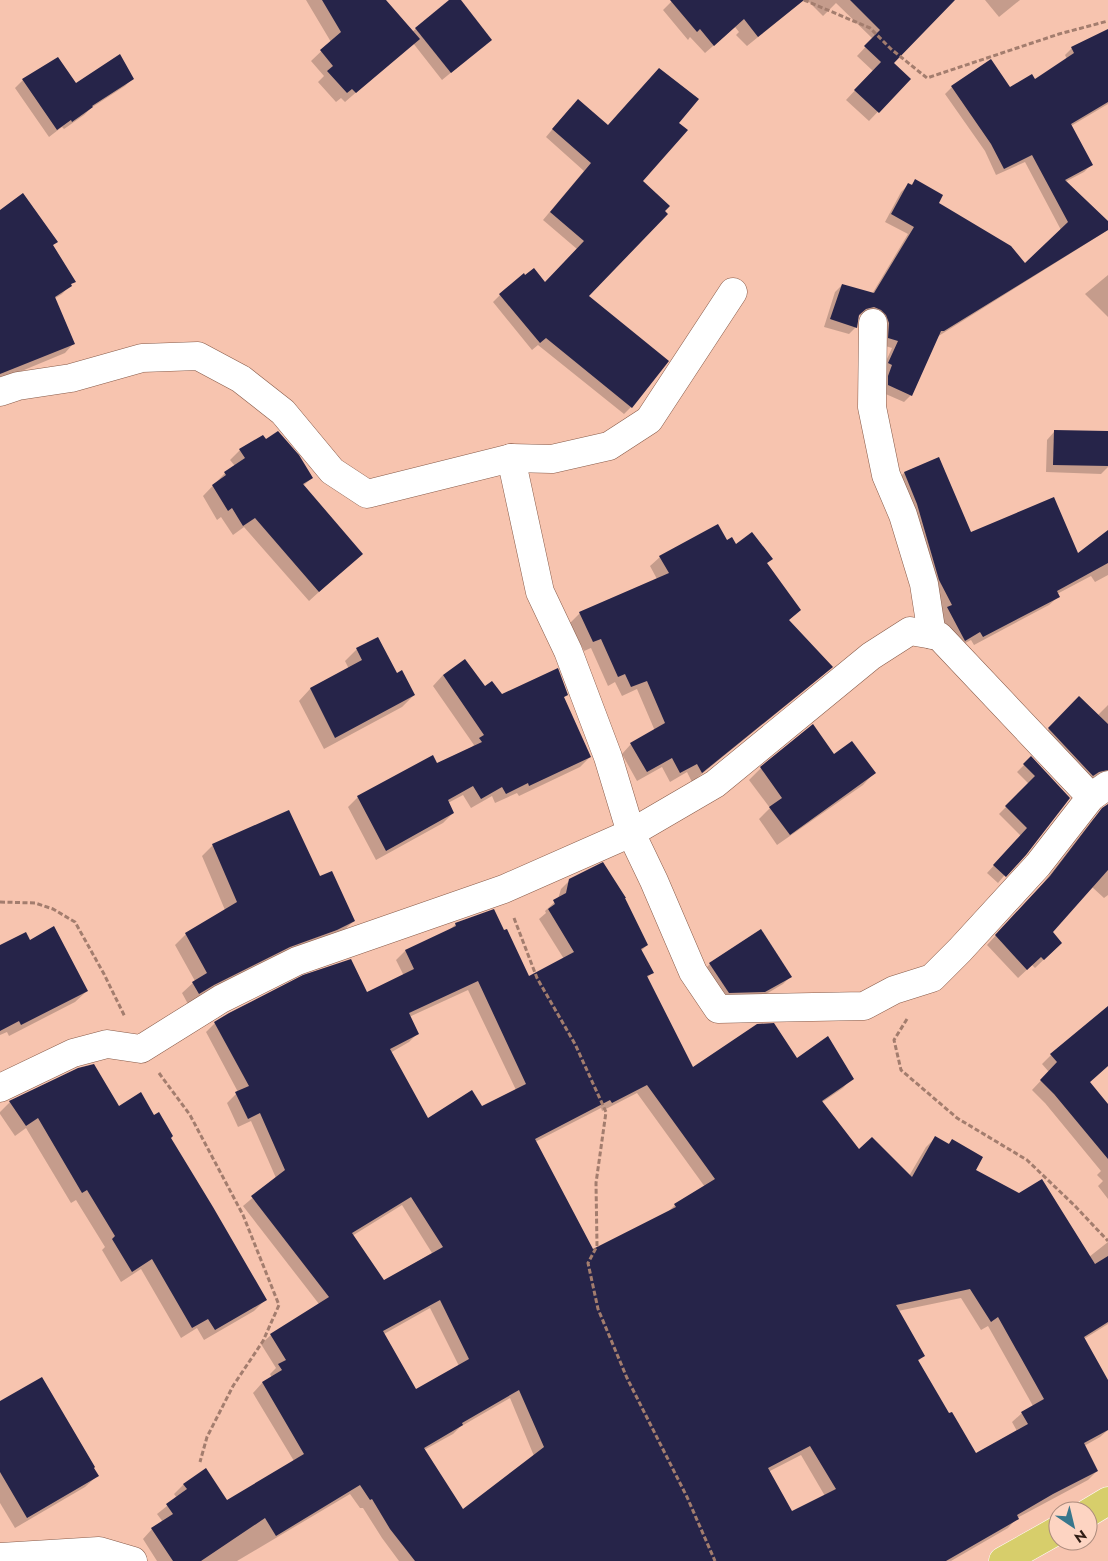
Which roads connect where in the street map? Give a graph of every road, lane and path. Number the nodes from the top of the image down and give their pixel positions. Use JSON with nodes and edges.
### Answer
{"nodes":[{"id":1,"x":804,"y":0,"type":"edge"},
{"id":2,"x":1108,"y":20,"type":"edge"},
{"id":3,"x":733,"y":292,"type":"dead end"},
{"id":4,"x":873,"y":323,"type":"dead end"},
{"id":5,"x":0,"y":392,"type":"edge"},
{"id":6,"x":511,"y":458,"type":"junction"},
{"id":7,"x":932,"y":635,"type":"junction"},
{"id":8,"x":1100,"y":791,"type":"edge"},
{"id":9,"x":631,"y":833,"type":"junction"},
{"id":10,"x":504,"y":889,"type":"junction"},
{"id":11,"x":0,"y":902,"type":"edge"},
{"id":12,"x":908,"y":1017,"type":"dead end"},
{"id":13,"x":141,"y":1049,"type":"junction"},
{"id":14,"x":0,"y":1088,"type":"edge"},
{"id":15,"x":1108,"y":1241,"type":"edge"},
{"id":16,"x":200,"y":1462,"type":"dead end"},
{"id":17,"x":1048,"y":1536,"type":"edge"},
{"id":18,"x":0,"y":1557,"type":"edge"},
{"id":19,"x":133,"y":1561,"type":"edge"},
{"id":20,"x":715,"y":1561,"type":"edge"},
{"id":21,"x":1003,"y":1561,"type":"edge"}],
"edges":[{"from":1,"to":2,"type":"path"},
{"from":3,"to":6,"type":"street"},
{"from":4,"to":7,"type":"street"},
{"from":5,"to":6,"type":"street"},
{"from":6,"to":9,"type":"street"},
{"from":7,"to":8,"type":"street"},
{"from":7,"to":9,"type":"street"},
{"from":8,"to":9,"type":"street"},
{"from":9,"to":10,"type":"street"},
{"from":10,"to":13,"type":"street"},
{"from":10,"to":20,"type":"path"},
{"from":11,"to":13,"type":"path"},
{"from":12,"to":15,"type":"path"},
{"from":13,"to":14,"type":"street"},
{"from":13,"to":16,"type":"path"},
{"from":17,"to":21,"type":"main road"},
{"from":18,"to":19,"type":"street"}]}
